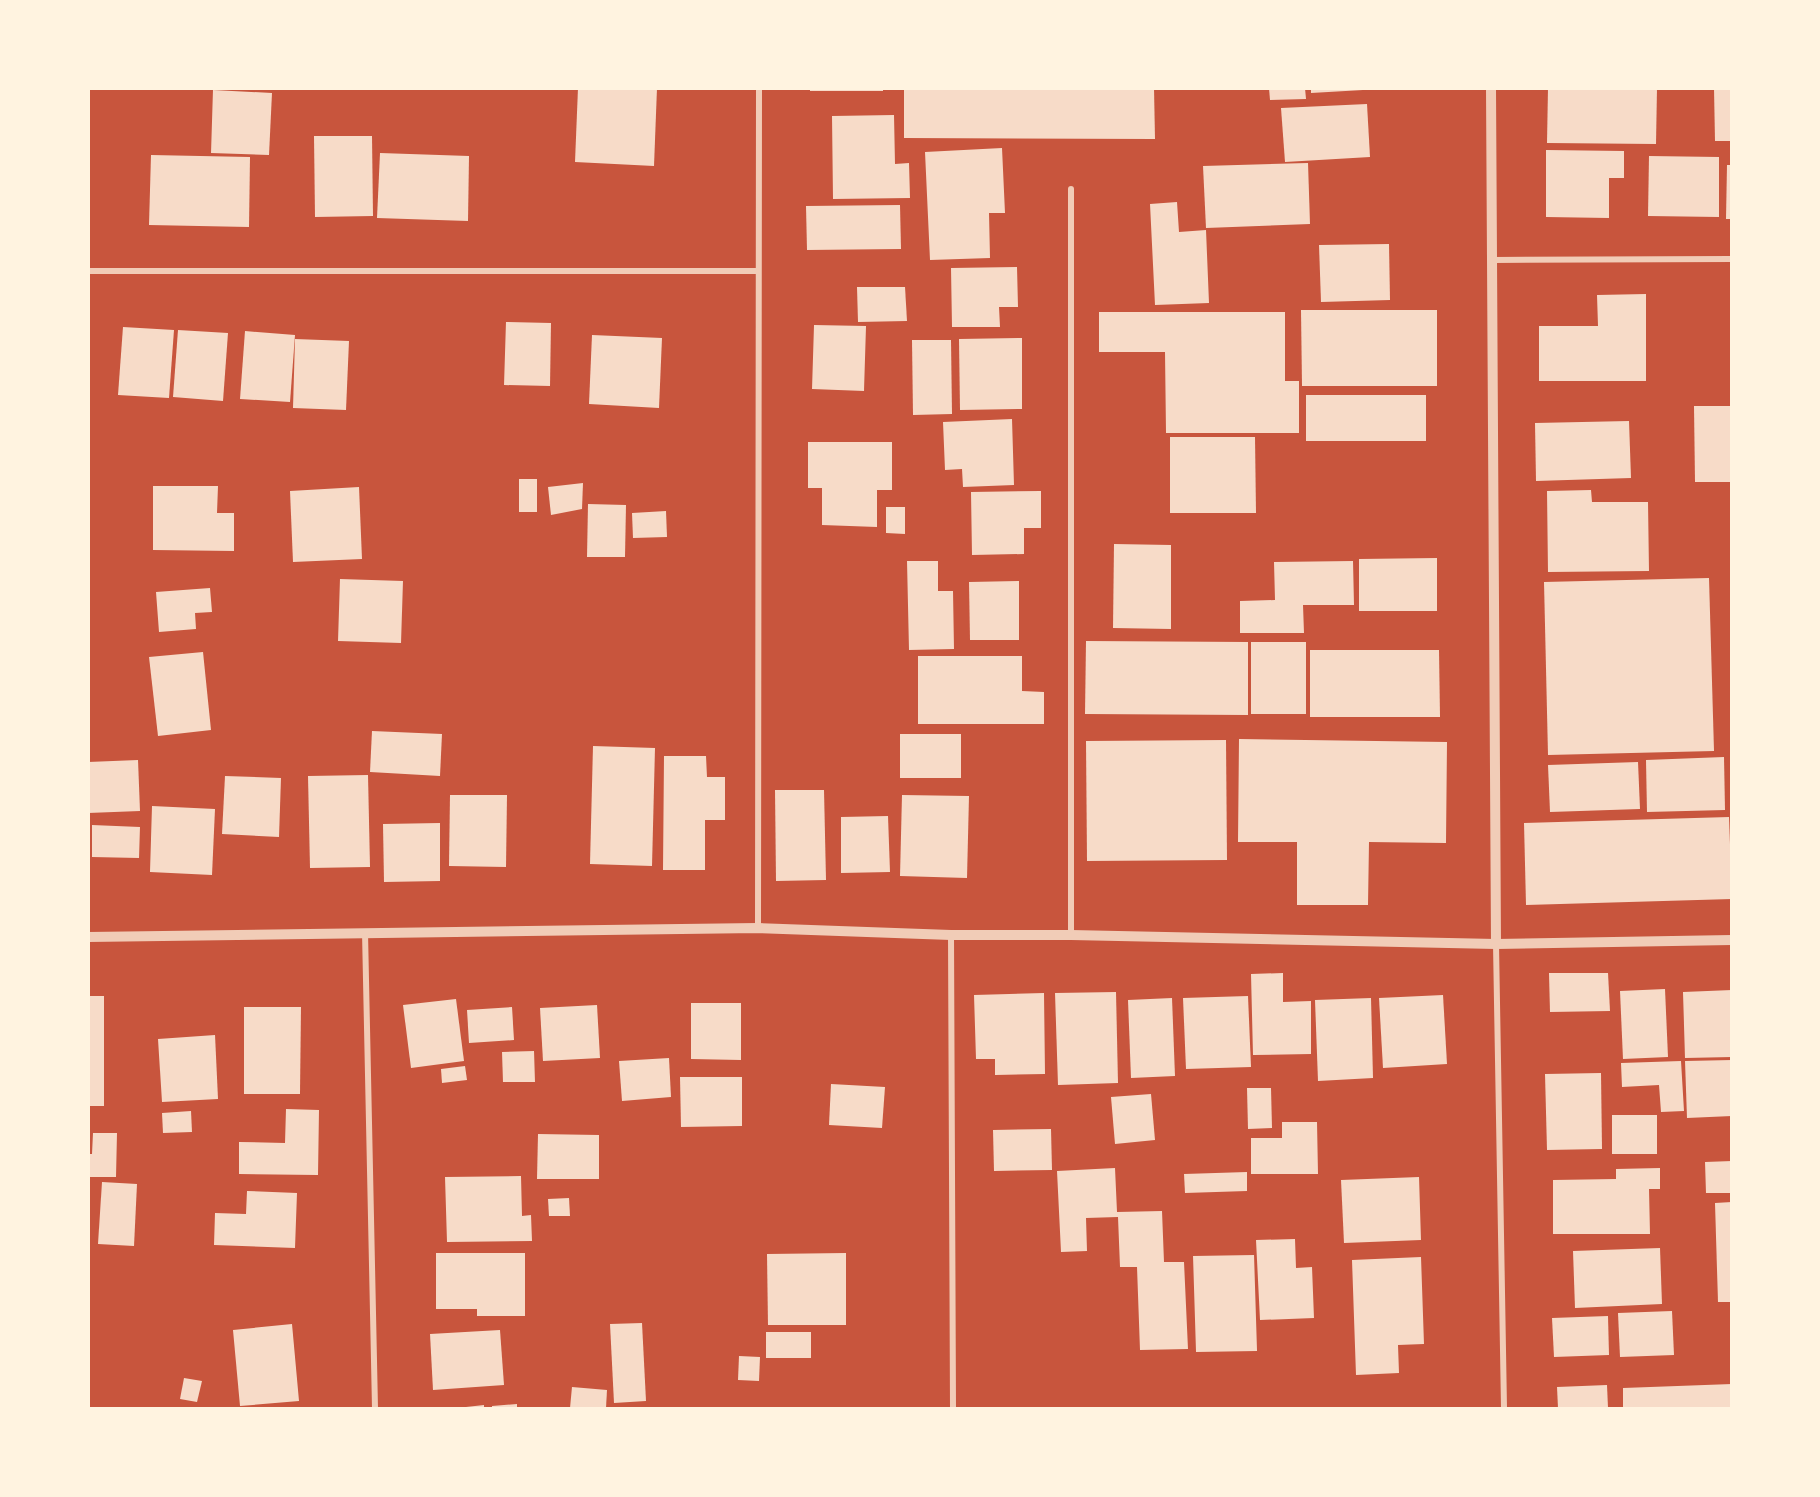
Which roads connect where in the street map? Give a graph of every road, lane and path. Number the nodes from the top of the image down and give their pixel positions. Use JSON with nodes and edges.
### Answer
{"nodes":[{"id":1,"x":759,"y":88,"type":"edge"},
{"id":2,"x":1491,"y":88,"type":"edge"},
{"id":3,"x":1071,"y":189,"type":"dead end"},
{"id":4,"x":1731,"y":259,"type":"edge"},
{"id":5,"x":1494,"y":260,"type":"junction"},
{"id":6,"x":88,"y":271,"type":"edge"},
{"id":7,"x":758,"y":271,"type":"junction"},
{"id":8,"x":758,"y":928,"type":"junction"},
{"id":9,"x":365,"y":932,"type":"junction"},
{"id":10,"x":951,"y":935,"type":"junction"},
{"id":11,"x":1071,"y":935,"type":"junction"},
{"id":12,"x":88,"y":937,"type":"edge"},
{"id":13,"x":1731,"y":940,"type":"edge"},
{"id":14,"x":1496,"y":944,"type":"junction"},
{"id":15,"x":375,"y":1408,"type":"edge"},
{"id":16,"x":953,"y":1408,"type":"edge"},
{"id":17,"x":1504,"y":1408,"type":"edge"}],
"edges":[{"from":1,"to":7,"type":"street"},
{"from":2,"to":5,"type":"street"},
{"from":3,"to":11,"type":"street"},
{"from":4,"to":5,"type":"street"},
{"from":5,"to":14,"type":"street"},
{"from":6,"to":7,"type":"street"},
{"from":7,"to":8,"type":"street"},
{"from":8,"to":9,"type":"street"},
{"from":8,"to":10,"type":"street"},
{"from":9,"to":12,"type":"street"},
{"from":9,"to":15,"type":"street"},
{"from":10,"to":11,"type":"street"},
{"from":10,"to":16,"type":"street"},
{"from":11,"to":14,"type":"street"},
{"from":13,"to":14,"type":"street"},
{"from":14,"to":17,"type":"street"}]}
